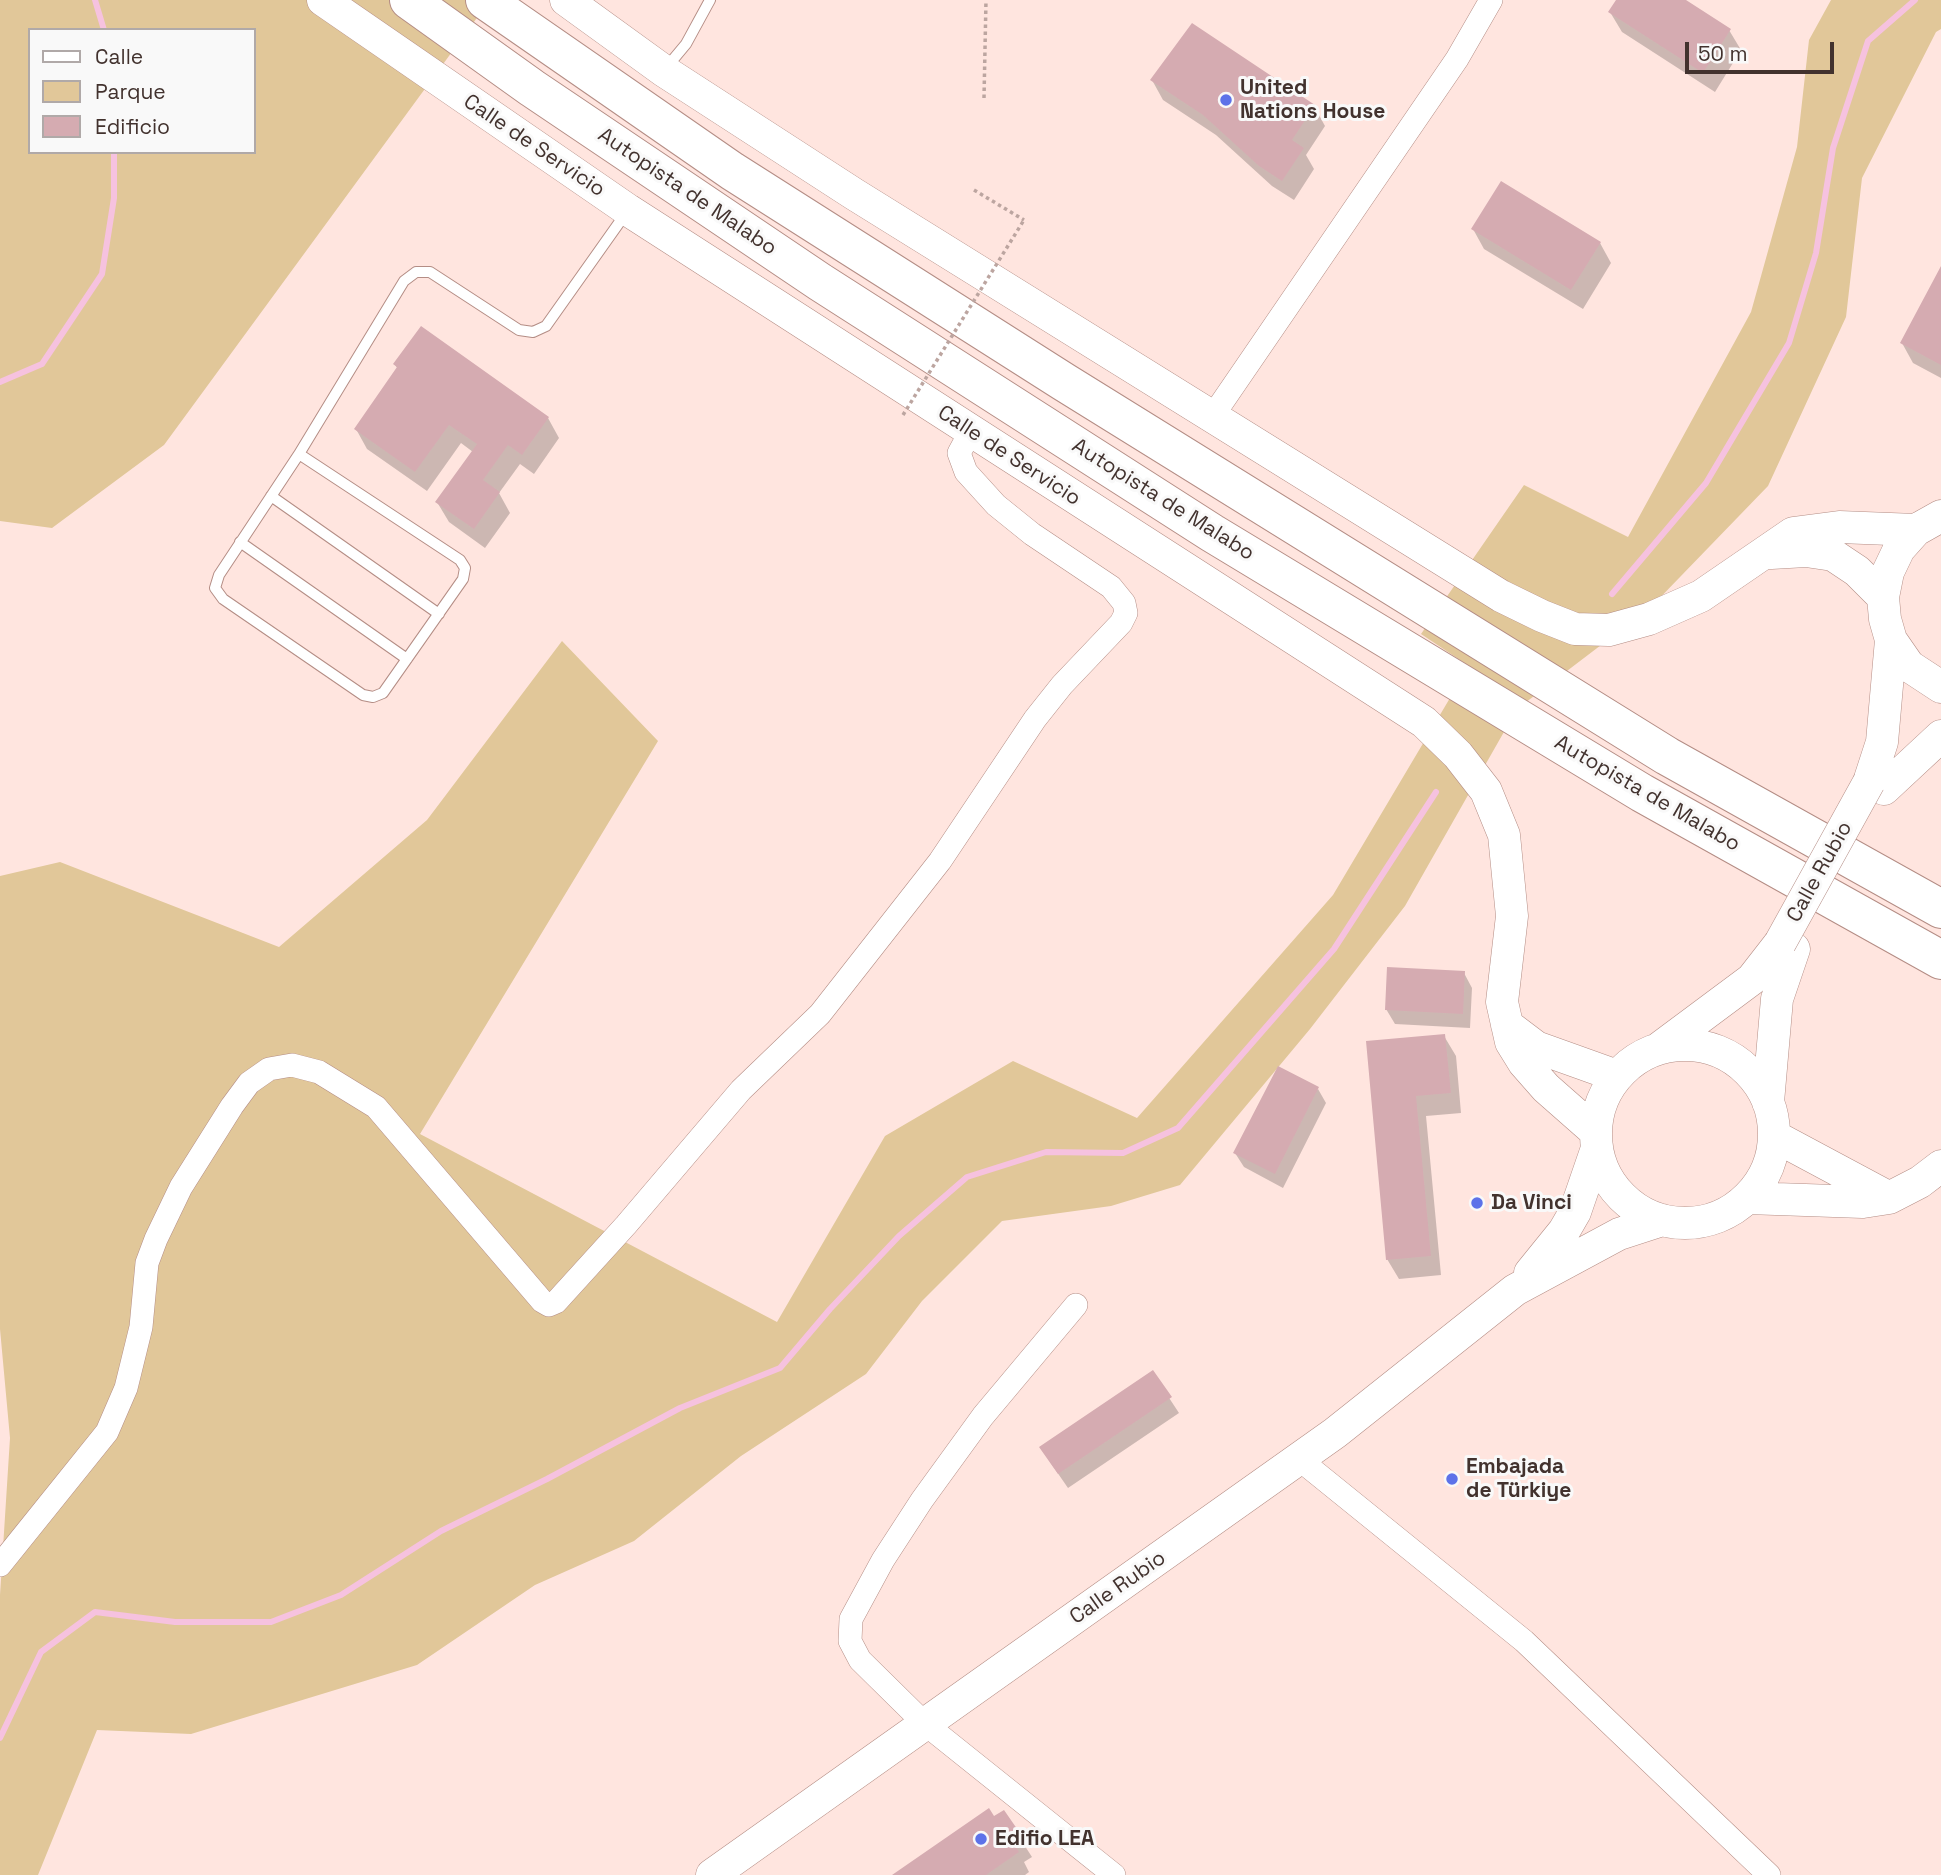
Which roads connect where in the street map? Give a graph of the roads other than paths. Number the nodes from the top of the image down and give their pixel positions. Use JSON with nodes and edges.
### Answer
{"nodes":[{"id":1,"x":323,"y":0,"type":"edge"},
{"id":2,"x":410,"y":0,"type":"edge"},
{"id":3,"x":485,"y":0,"type":"edge"},
{"id":4,"x":566,"y":0,"type":"edge"},
{"id":5,"x":710,"y":0,"type":"edge"},
{"id":6,"x":1491,"y":0,"type":"edge"},
{"id":7,"x":664,"y":71,"type":"junction"},
{"id":8,"x":628,"y":210,"type":"junction"},
{"id":9,"x":1212,"y":416,"type":"junction"},
{"id":10,"x":971,"y":431,"type":"junction"},
{"id":11,"x":299,"y":454,"type":"junction"},
{"id":12,"x":271,"y":496,"type":"junction"},
{"id":13,"x":1928,"y":523,"type":"edge"},
{"id":14,"x":240,"y":542,"type":"junction"},
{"id":15,"x":1763,"y":553,"type":"junction"},
{"id":16,"x":1883,"y":597,"type":"junction"},
{"id":17,"x":439,"y":614,"type":"junction"},
{"id":18,"x":1891,"y":640,"type":"junction"},
{"id":19,"x":407,"y":659,"type":"junction"},
{"id":20,"x":1941,"y":687,"type":"edge"},
{"id":21,"x":1941,"y":736,"type":"edge"},
{"id":22,"x":1877,"y":785,"type":"junction"},
{"id":23,"x":1941,"y":909,"type":"edge"},
{"id":24,"x":1787,"y":946,"type":"junction"},
{"id":25,"x":1941,"y":960,"type":"edge"},
{"id":26,"x":1506,"y":1024,"type":"junction"},
{"id":27,"x":1656,"y":1050,"type":"junction"},
{"id":28,"x":1617,"y":1076,"type":"junction"},
{"id":29,"x":1768,"y":1102,"type":"junction"},
{"id":30,"x":1774,"y":1136,"type":"junction"},
{"id":31,"x":1596,"y":1140,"type":"junction"},
{"id":32,"x":1941,"y":1166,"type":"edge"},
{"id":33,"x":1747,"y":1198,"type":"junction"},
{"id":34,"x":1889,"y":1198,"type":"junction"},
{"id":35,"x":1662,"y":1220,"type":"junction"},
{"id":36,"x":1516,"y":1290,"type":"junction"},
{"id":37,"x":1076,"y":1305,"type":"dead end"},
{"id":38,"x":1299,"y":1459,"type":"junction"},
{"id":39,"x":0,"y":1565,"type":"edge"},
{"id":40,"x":925,"y":1723,"type":"junction"},
{"id":41,"x":712,"y":1875,"type":"edge"},
{"id":42,"x":1114,"y":1875,"type":"edge"},
{"id":43,"x":1769,"y":1875,"type":"edge"}],
"edges":[{"from":1,"to":8,"type":"street","name":"Calle de Servicio"},
{"from":2,"to":25,"type":"highway","name":"Autopista de Malabo"},
{"from":3,"to":23,"type":"highway","name":"Autopista de Malabo"},
{"from":4,"to":7,"type":"street"},
{"from":5,"to":7,"type":"lane"},
{"from":6,"to":9,"type":"street"},
{"from":7,"to":9,"type":"street"},
{"from":8,"to":10,"type":"street","name":"Calle de Servicio"},
{"from":8,"to":11,"type":"lane"},
{"from":9,"to":15,"type":"street"},
{"from":10,"to":26,"type":"street","name":"Calle de Servicio"},
{"from":10,"to":39,"type":"street"},
{"from":11,"to":12,"type":"lane"},
{"from":11,"to":17,"type":"lane"},
{"from":12,"to":14,"type":"lane"},
{"from":12,"to":17,"type":"lane"},
{"from":13,"to":15,"type":"street"},
{"from":13,"to":16,"type":"street"},
{"from":14,"to":19,"type":"lane"},
{"from":14,"to":19,"type":"lane"},
{"from":15,"to":16,"type":"street"},
{"from":16,"to":18,"type":"street"},
{"from":17,"to":19,"type":"lane"},
{"from":18,"to":20,"type":"street"},
{"from":18,"to":22,"type":"street","name":"Calle Rubio"},
{"from":21,"to":22,"type":"street","name":"Calle Rubio"},
{"from":22,"to":24,"type":"street","name":"Calle Rubio","bridge":true},
{"from":24,"to":27,"type":"street","name":"Calle Rubio"},
{"from":24,"to":29,"type":"street","name":"Calle Rubio"},
{"from":26,"to":28,"type":"street"},
{"from":26,"to":31,"type":"street","name":"Calle de Servicio"},
{"from":27,"to":28,"type":"street"},
{"from":27,"to":29,"type":"street"},
{"from":28,"to":31,"type":"street"},
{"from":29,"to":30,"type":"street"},
{"from":30,"to":33,"type":"street"},
{"from":30,"to":34,"type":"street"},
{"from":31,"to":35,"type":"street"},
{"from":31,"to":36,"type":"street","name":"Calle Rubio"},
{"from":32,"to":34,"type":"street"},
{"from":33,"to":34,"type":"street"},
{"from":33,"to":35,"type":"street"},
{"from":35,"to":36,"type":"street","name":"Calle Rubio"},
{"from":36,"to":38,"type":"street","name":"Calle Rubio"},
{"from":37,"to":40,"type":"street"},
{"from":38,"to":40,"type":"street","name":"Calle Rubio"},
{"from":38,"to":43,"type":"street"},
{"from":40,"to":41,"type":"street","name":"Calle Rubio"},
{"from":40,"to":42,"type":"street"}]}
